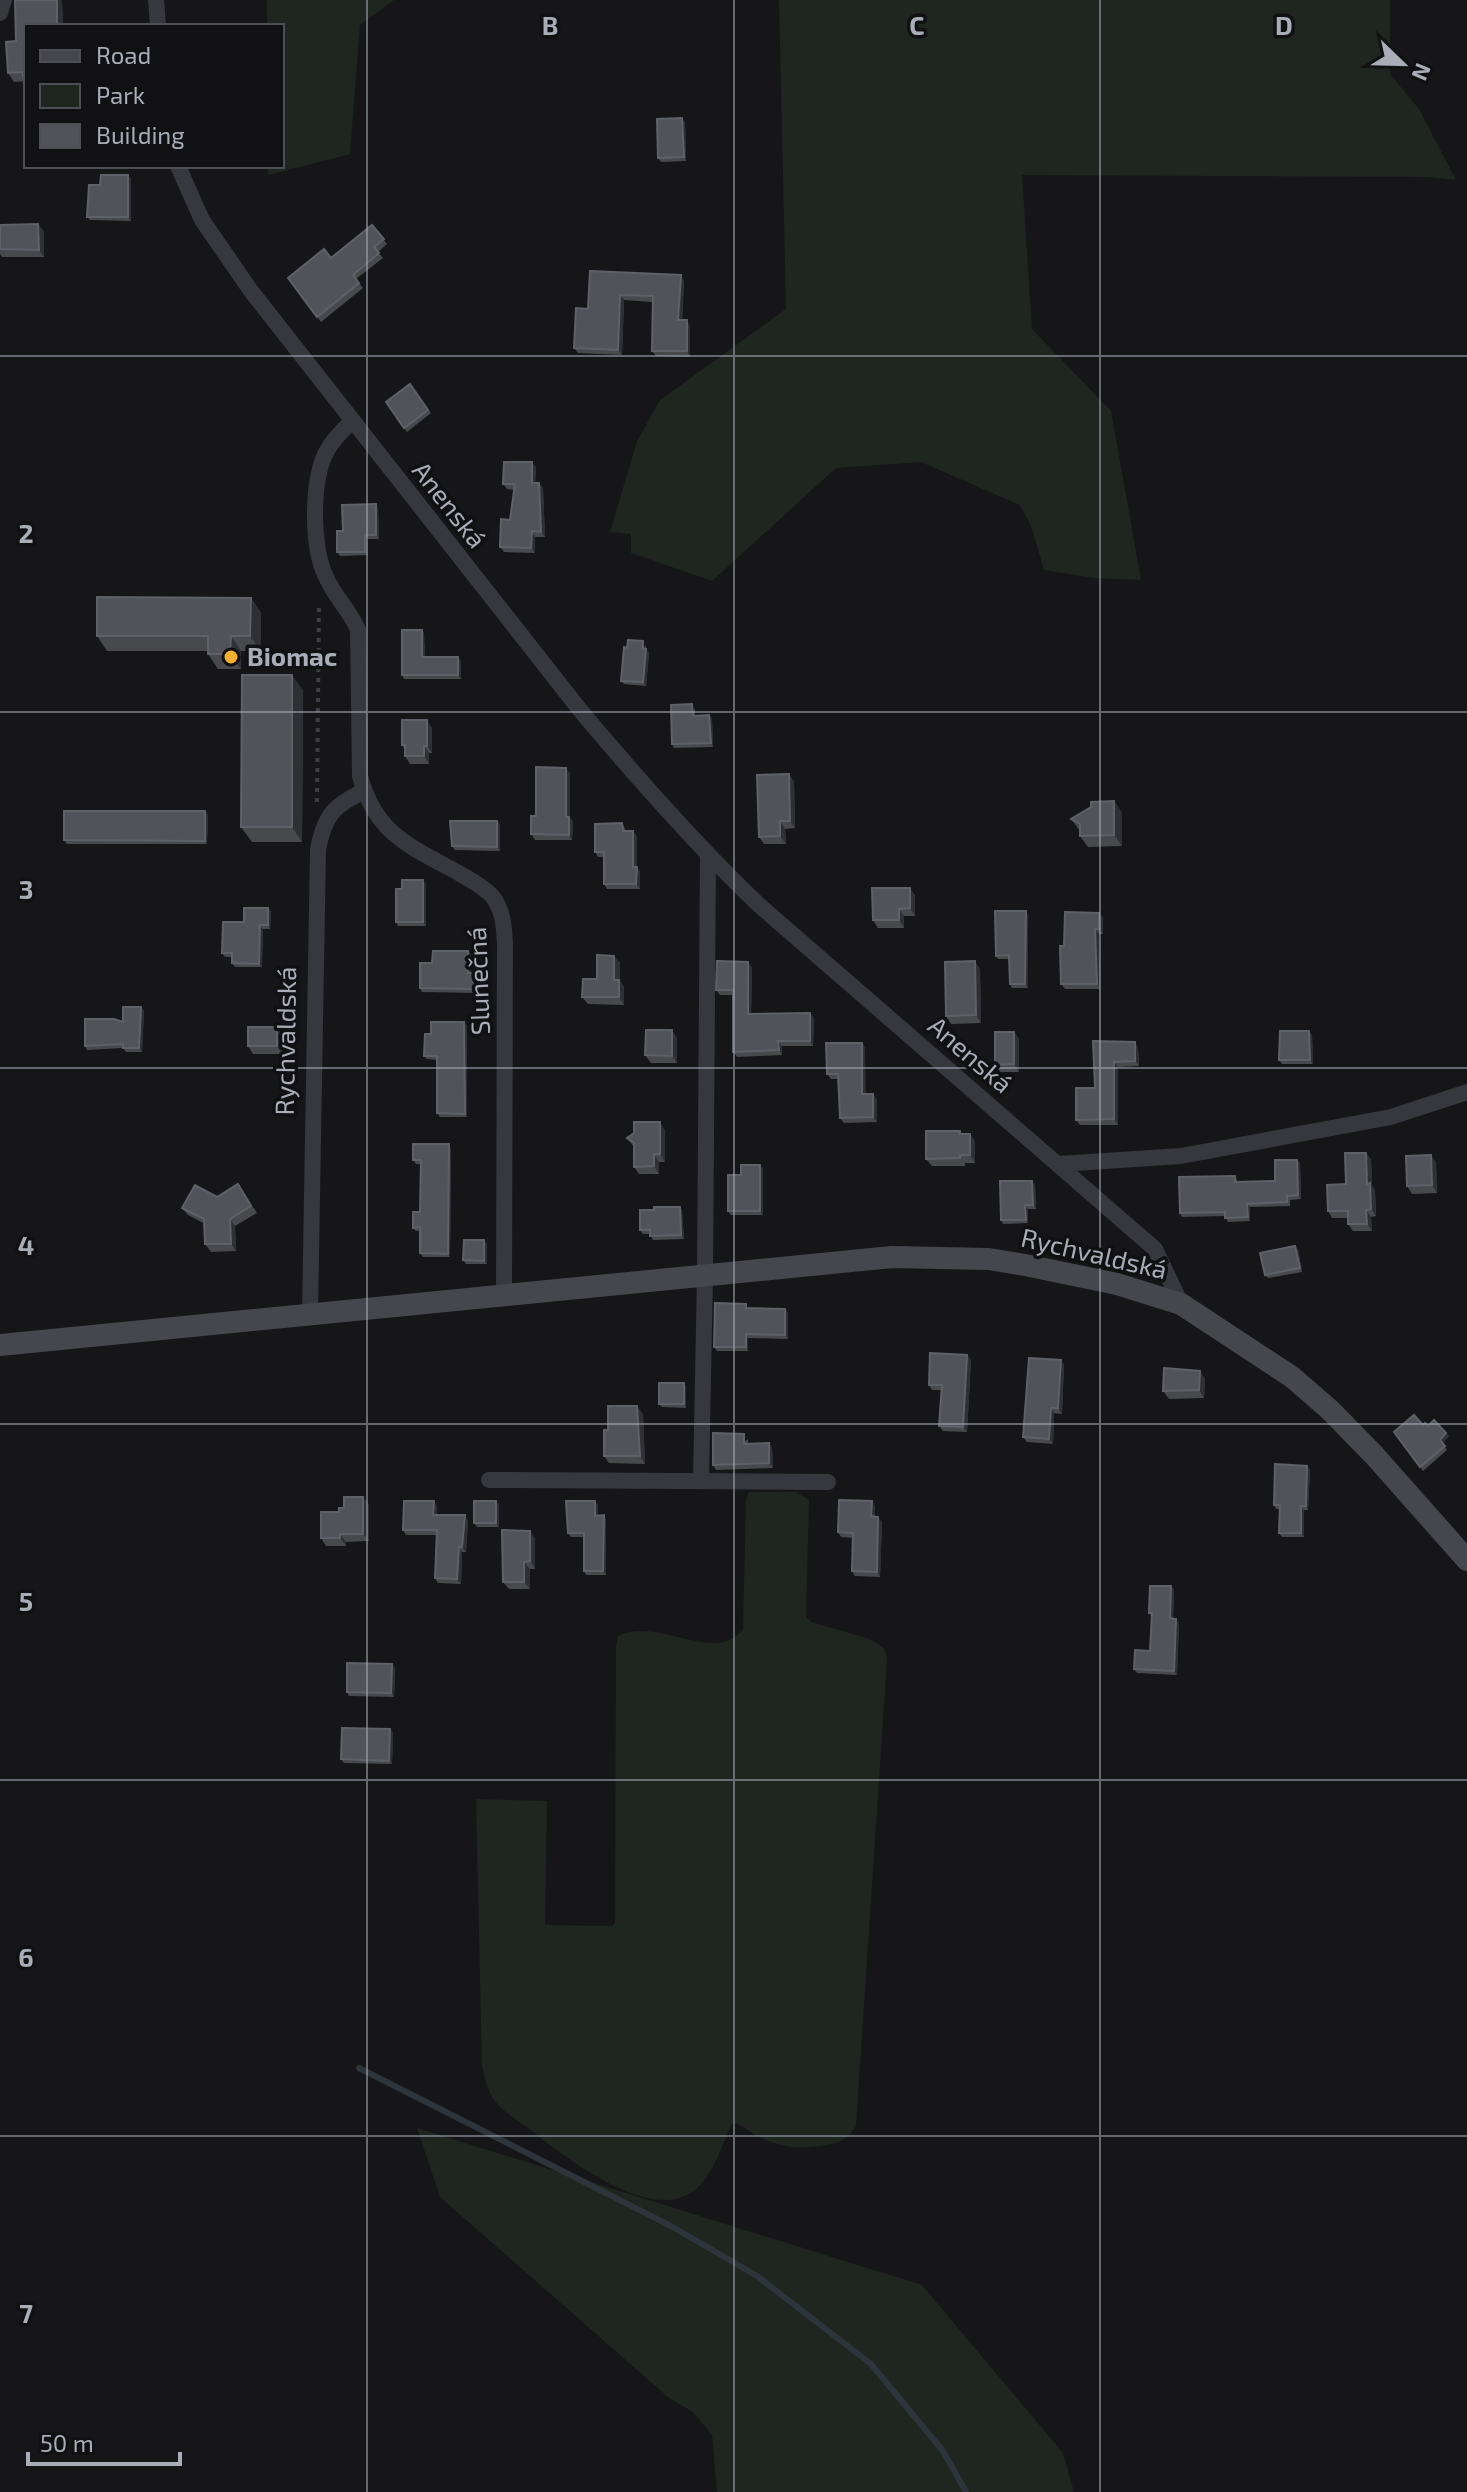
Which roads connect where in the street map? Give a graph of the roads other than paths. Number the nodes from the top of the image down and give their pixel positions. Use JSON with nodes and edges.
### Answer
{"nodes":[{"id":1,"x":4,"y":0,"type":"edge"},
{"id":2,"x":156,"y":0,"type":"edge"},
{"id":3,"x":0,"y":13,"type":"edge"},
{"id":4,"x":158,"y":24,"type":"edge"},
{"id":5,"x":179,"y":168,"type":"edge"},
{"id":6,"x":352,"y":421,"type":"junction"},
{"id":7,"x":364,"y":791,"type":"junction"},
{"id":8,"x":708,"y":856,"type":"junction"},
{"id":9,"x":1467,"y":1092,"type":"edge"},
{"id":10,"x":1059,"y":1164,"type":"junction"},
{"id":11,"x":705,"y":1276,"type":"junction"},
{"id":12,"x":504,"y":1294,"type":"junction"},
{"id":13,"x":1181,"y":1304,"type":"junction"},
{"id":14,"x":310,"y":1313,"type":"junction"},
{"id":15,"x":0,"y":1345,"type":"edge"},
{"id":16,"x":489,"y":1480,"type":"dead end"},
{"id":17,"x":701,"y":1480,"type":"junction"},
{"id":18,"x":828,"y":1482,"type":"dead end"},
{"id":19,"x":1467,"y":1560,"type":"edge"}],
"edges":[{"from":1,"to":3,"type":"street"},
{"from":2,"to":4,"type":"street"},
{"from":5,"to":6,"type":"street","name":"Anenská"},
{"from":6,"to":7,"type":"street","name":"Slunečná"},
{"from":6,"to":8,"type":"street","name":"Anenská"},
{"from":7,"to":12,"type":"street","name":"Slunečná"},
{"from":7,"to":14,"type":"street","name":"Rychvaldská"},
{"from":8,"to":10,"type":"street","name":"Anenská"},
{"from":8,"to":11,"type":"street"},
{"from":9,"to":10,"type":"street"},
{"from":10,"to":13,"type":"street","name":"Anenská"},
{"from":11,"to":12,"type":"street","name":"Rychvaldská"},
{"from":11,"to":13,"type":"street","name":"Rychvaldská"},
{"from":11,"to":17,"type":"street"},
{"from":12,"to":14,"type":"street","name":"Rychvaldská"},
{"from":13,"to":19,"type":"street","name":"Rychvaldská"},
{"from":14,"to":15,"type":"street","name":"Rychvaldská"},
{"from":16,"to":17,"type":"street"},
{"from":17,"to":18,"type":"street"}]}
